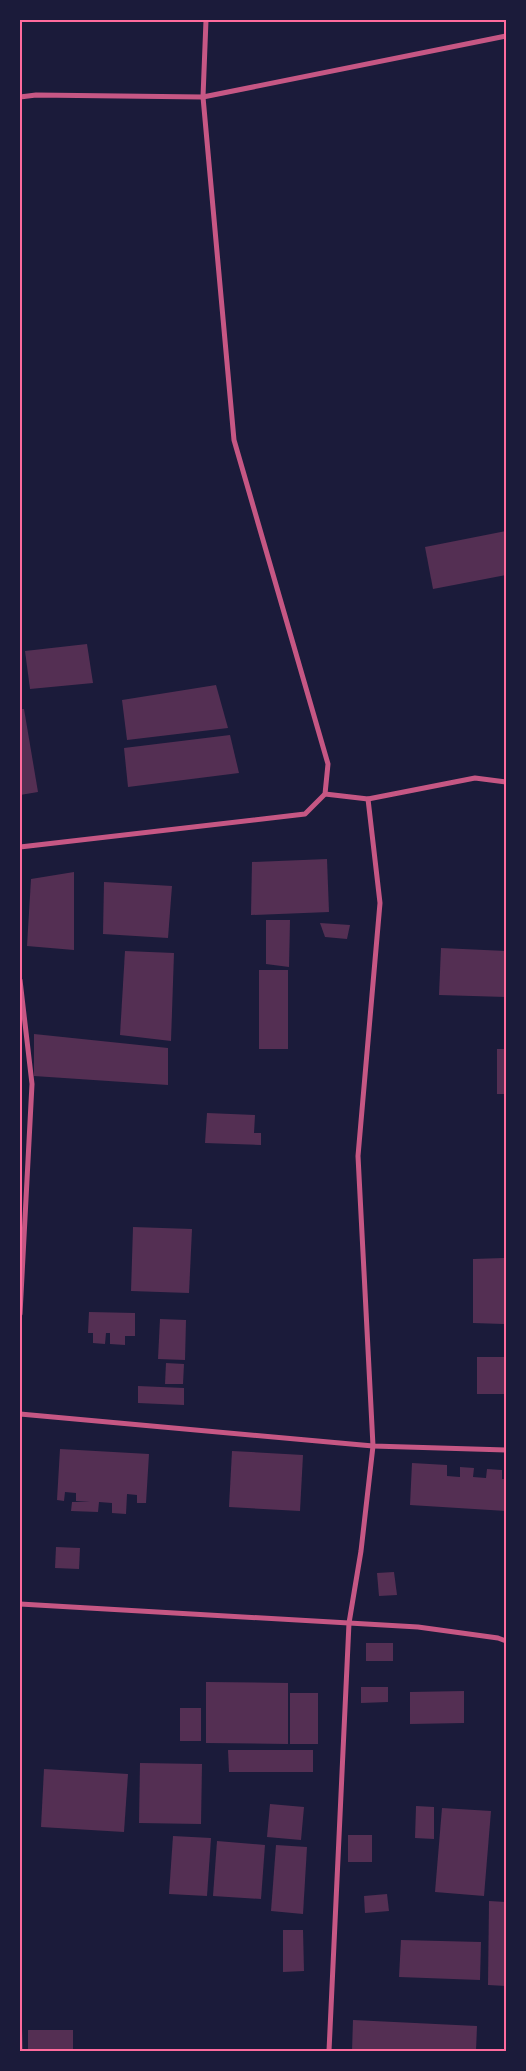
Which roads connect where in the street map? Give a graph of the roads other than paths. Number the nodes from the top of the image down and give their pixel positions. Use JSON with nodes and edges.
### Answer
{"nodes":[{"id":1,"x":206,"y":20,"type":"edge"},
{"id":2,"x":506,"y":36,"type":"edge"},
{"id":3,"x":20,"y":97,"type":"edge"},
{"id":4,"x":203,"y":97,"type":"junction"},
{"id":5,"x":506,"y":782,"type":"edge"},
{"id":6,"x":325,"y":794,"type":"junction"},
{"id":7,"x":368,"y":799,"type":"junction"},
{"id":8,"x":20,"y":847,"type":"edge"},
{"id":9,"x":20,"y":980,"type":"edge"},
{"id":10,"x":20,"y":1314,"type":"edge"},
{"id":11,"x":20,"y":1414,"type":"edge"},
{"id":12,"x":373,"y":1446,"type":"junction"},
{"id":13,"x":506,"y":1450,"type":"edge"},
{"id":14,"x":20,"y":1604,"type":"edge"},
{"id":15,"x":349,"y":1623,"type":"junction"},
{"id":16,"x":506,"y":1641,"type":"edge"},
{"id":17,"x":329,"y":2051,"type":"edge"}],
"edges":[{"from":1,"to":4,"type":"street"},
{"from":2,"to":4,"type":"street"},
{"from":3,"to":4,"type":"street"},
{"from":4,"to":6,"type":"street"},
{"from":5,"to":7,"type":"street"},
{"from":6,"to":7,"type":"street"},
{"from":6,"to":8,"type":"street"},
{"from":7,"to":12,"type":"street"},
{"from":9,"to":10,"type":"street"},
{"from":11,"to":12,"type":"street"},
{"from":12,"to":13,"type":"street"},
{"from":12,"to":15,"type":"street"},
{"from":14,"to":15,"type":"street"},
{"from":15,"to":16,"type":"street"},
{"from":15,"to":17,"type":"street"}]}
